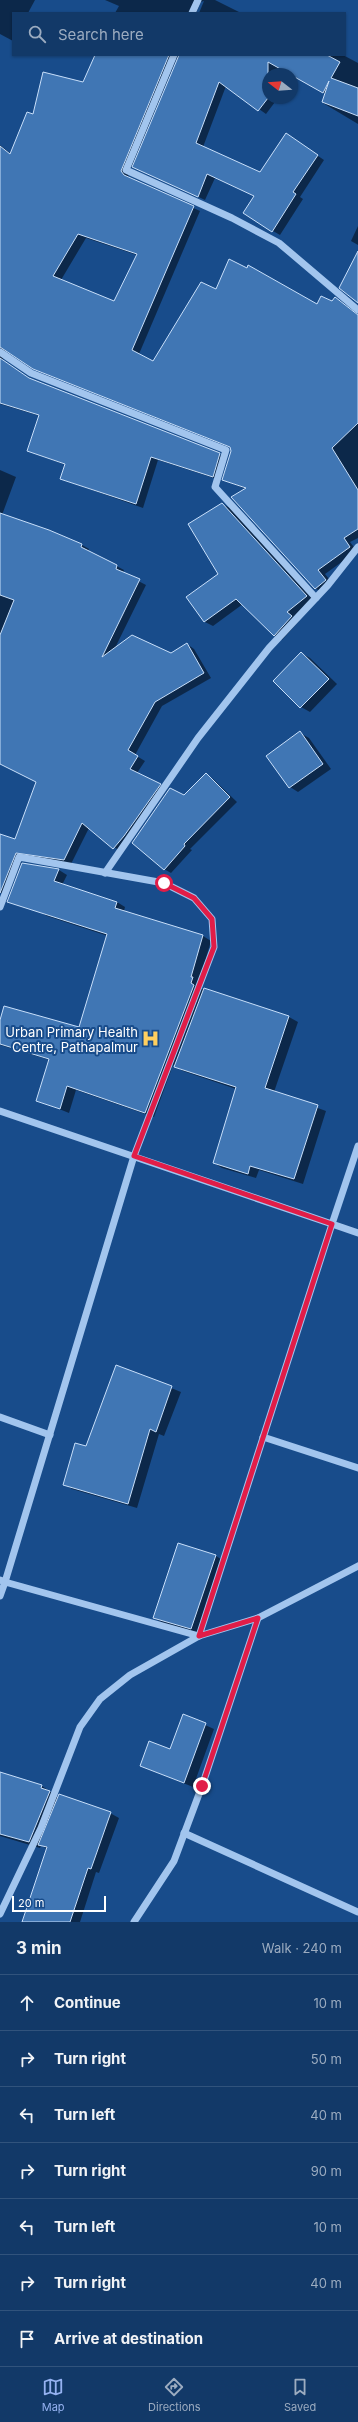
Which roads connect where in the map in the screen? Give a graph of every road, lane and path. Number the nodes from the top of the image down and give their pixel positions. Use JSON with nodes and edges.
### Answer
{"nodes":[{"id":1,"x":198,"y":0,"type":"edge"},
{"id":2,"x":192,"y":12,"type":"edge"},
{"id":3,"x":174,"y":56,"type":"edge"},
{"id":4,"x":358,"y":310,"type":"edge"},
{"id":5,"x":0,"y":352,"type":"edge"},
{"id":6,"x":358,"y":547,"type":"edge"},
{"id":7,"x":316,"y":598,"type":"junction"},
{"id":8,"x":105,"y":873,"type":"junction"},
{"id":9,"x":0,"y":907,"type":"edge"},
{"id":10,"x":0,"y":1110,"type":"edge"},
{"id":11,"x":358,"y":1146,"type":"edge"},
{"id":12,"x":134,"y":1156,"type":"junction"},
{"id":13,"x":332,"y":1224,"type":"junction"},
{"id":14,"x":358,"y":1233,"type":"edge"},
{"id":15,"x":0,"y":1417,"type":"edge"},
{"id":16,"x":50,"y":1435,"type":"junction"},
{"id":17,"x":263,"y":1437,"type":"junction"},
{"id":18,"x":358,"y":1468,"type":"edge"},
{"id":19,"x":358,"y":1566,"type":"edge"},
{"id":20,"x":3,"y":1581,"type":"edge"},
{"id":21,"x":0,"y":1596,"type":"edge"},
{"id":22,"x":258,"y":1618,"type":"junction"},
{"id":23,"x":199,"y":1636,"type":"junction"},
{"id":24,"x":184,"y":1833,"type":"junction"},
{"id":25,"x":358,"y":1912,"type":"edge"},
{"id":26,"x":0,"y":1914,"type":"edge"},
{"id":27,"x":134,"y":1922,"type":"edge"}],
"edges":[{"from":1,"to":2,"type":"street"},
{"from":3,"to":4,"type":"street"},
{"from":5,"to":7,"type":"street"},
{"from":6,"to":7,"type":"street"},
{"from":7,"to":8,"type":"street"},
{"from":8,"to":9,"type":"street"},
{"from":8,"to":12,"type":"street"},
{"from":10,"to":12,"type":"street"},
{"from":11,"to":13,"type":"street"},
{"from":12,"to":13,"type":"street"},
{"from":12,"to":16,"type":"street"},
{"from":13,"to":14,"type":"street"},
{"from":13,"to":17,"type":"street"},
{"from":15,"to":16,"type":"street"},
{"from":16,"to":20,"type":"street"},
{"from":17,"to":18,"type":"street"},
{"from":17,"to":23,"type":"street"},
{"from":19,"to":22,"type":"street"},
{"from":20,"to":21,"type":"street"},
{"from":20,"to":23,"type":"street"},
{"from":22,"to":23,"type":"street"},
{"from":22,"to":24,"type":"street"},
{"from":23,"to":26,"type":"street"},
{"from":24,"to":25,"type":"street"},
{"from":24,"to":27,"type":"street"}]}
